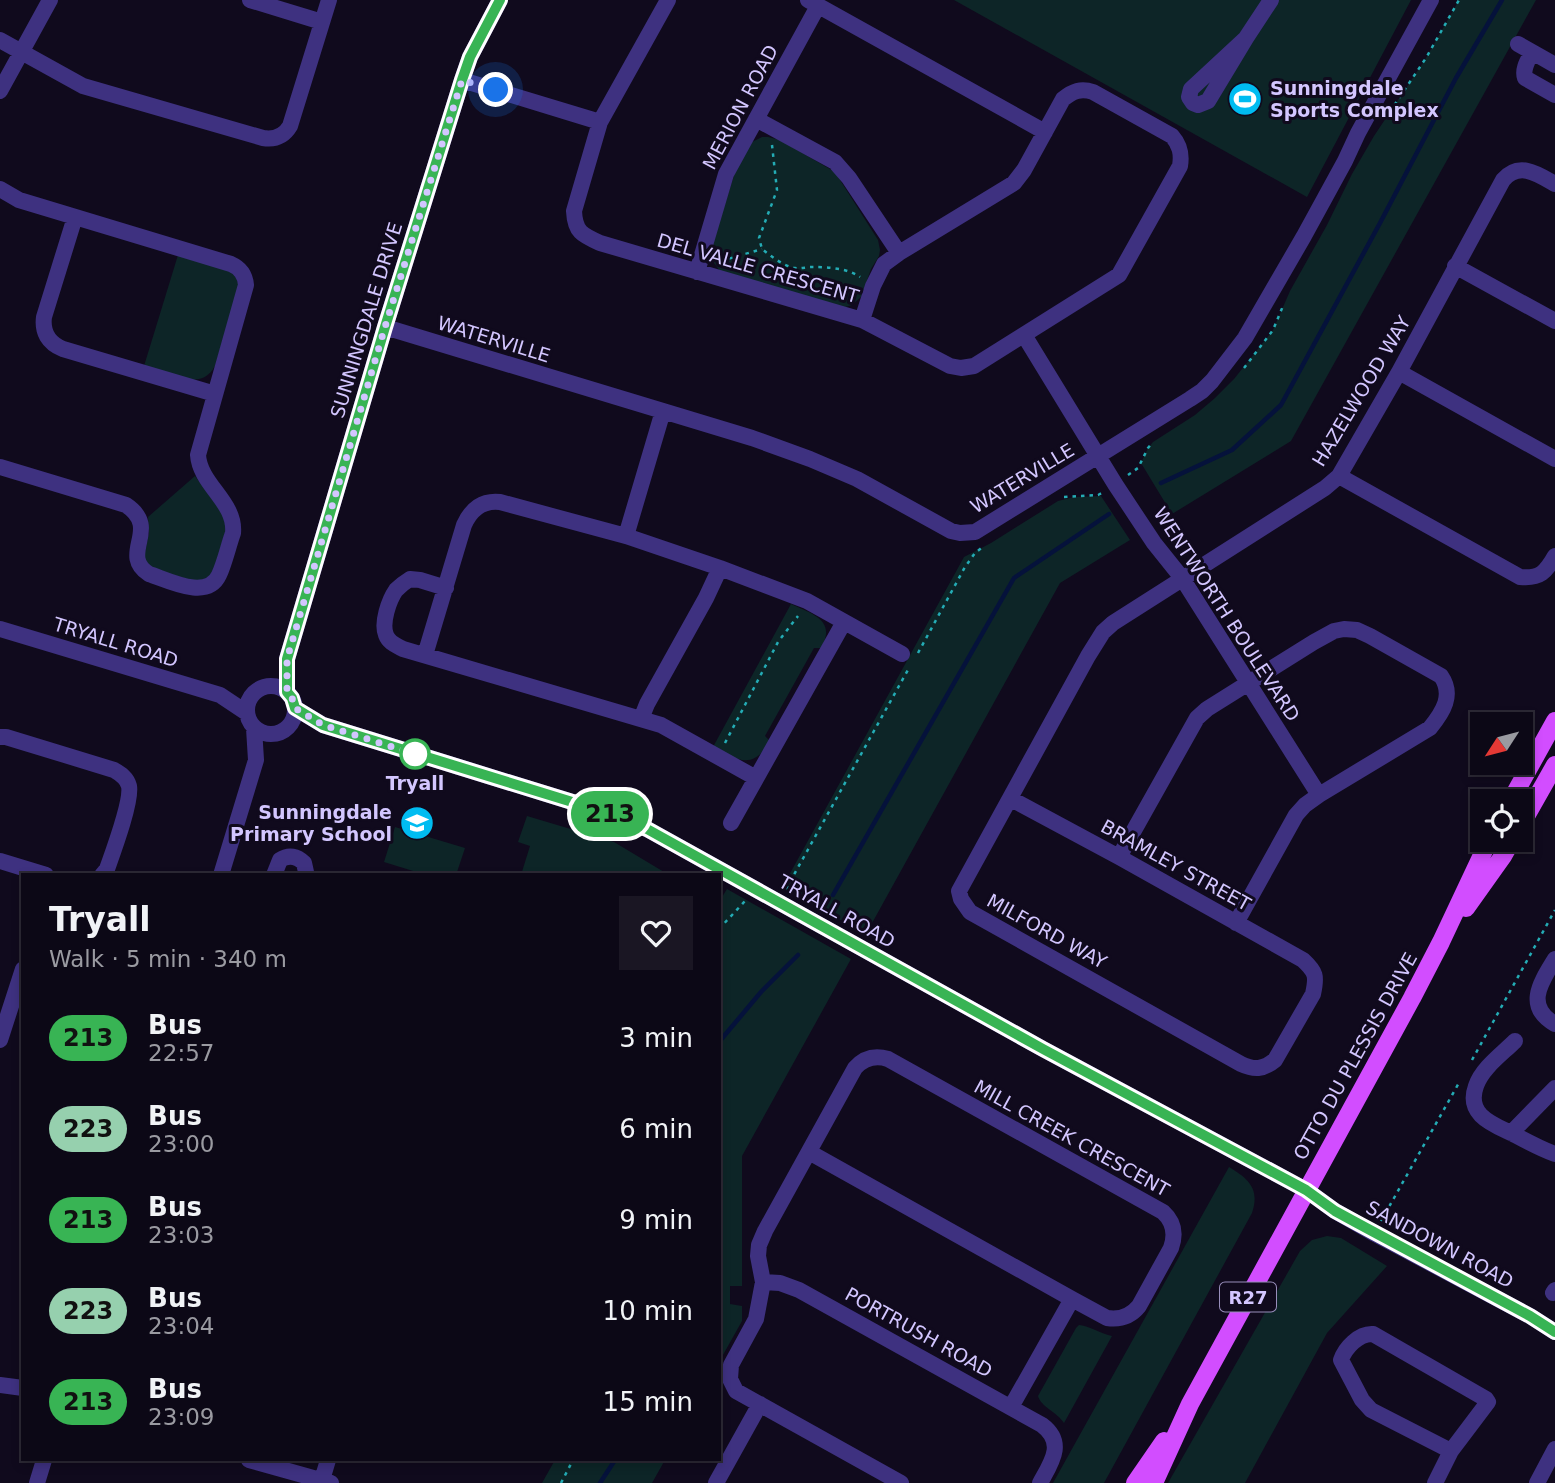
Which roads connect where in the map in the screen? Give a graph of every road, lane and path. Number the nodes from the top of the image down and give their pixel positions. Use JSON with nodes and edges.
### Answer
{"nodes":[{"id":1,"x":50,"y":0,"type":"edge"},
{"id":2,"x":250,"y":0,"type":"edge"},
{"id":3,"x":329,"y":0,"type":"edge"},
{"id":4,"x":500,"y":0,"type":"edge"},
{"id":5,"x":668,"y":0,"type":"edge"},
{"id":6,"x":1271,"y":0,"type":"edge"},
{"id":7,"x":1431,"y":0,"type":"edge"},
{"id":8,"x":813,"y":3,"type":"edge"},
{"id":9,"x":322,"y":22,"type":"junction"},
{"id":10,"x":1246,"y":38,"type":"dead end"},
{"id":11,"x":0,"y":40,"type":"edge"},
{"id":12,"x":22,"y":52,"type":"junction"},
{"id":13,"x":1555,"y":65,"type":"edge"},
{"id":14,"x":462,"y":80,"type":"junction"},
{"id":15,"x":0,"y":91,"type":"edge"},
{"id":16,"x":1555,"y":95,"type":"edge"},
{"id":17,"x":755,"y":119,"type":"junction"},
{"id":18,"x":600,"y":122,"type":"junction"},
{"id":19,"x":773,"y":127,"type":"junction"},
{"id":20,"x":1045,"y":132,"type":"junction"},
{"id":21,"x":1555,"y":184,"type":"edge"},
{"id":22,"x":0,"y":189,"type":"edge"},
{"id":23,"x":75,"y":217,"type":"junction"},
{"id":24,"x":761,"y":249,"type":"junction"},
{"id":25,"x":899,"y":253,"type":"junction"},
{"id":26,"x":1455,"y":266,"type":"junction"},
{"id":27,"x":699,"y":267,"type":"junction"},
{"id":28,"x":873,"y":286,"type":"junction"},
{"id":29,"x":862,"y":320,"type":"junction"},
{"id":30,"x":1555,"y":321,"type":"edge"},
{"id":31,"x":385,"y":327,"type":"junction"},
{"id":32,"x":1024,"y":335,"type":"junction"},
{"id":33,"x":1399,"y":372,"type":"junction"},
{"id":34,"x":215,"y":394,"type":"junction"},
{"id":35,"x":663,"y":411,"type":"junction"},
{"id":36,"x":1098,"y":456,"type":"junction"},
{"id":37,"x":1555,"y":459,"type":"edge"},
{"id":38,"x":0,"y":467,"type":"edge"},
{"id":39,"x":1339,"y":476,"type":"junction"},
{"id":40,"x":626,"y":536,"type":"junction"},
{"id":41,"x":1555,"y":556,"type":"edge"},
{"id":42,"x":720,"y":568,"type":"junction"},
{"id":43,"x":1182,"y":578,"type":"junction"},
{"id":44,"x":446,"y":588,"type":"junction"},
{"id":45,"x":807,"y":601,"type":"junction"},
{"id":46,"x":844,"y":622,"type":"junction"},
{"id":47,"x":0,"y":629,"type":"edge"},
{"id":48,"x":902,"y":654,"type":"dead end"},
{"id":49,"x":425,"y":655,"type":"junction"},
{"id":50,"x":287,"y":659,"type":"junction"},
{"id":51,"x":1249,"y":683,"type":"junction"},
{"id":52,"x":260,"y":688,"type":"junction"},
{"id":53,"x":287,"y":692,"type":"junction"},
{"id":54,"x":220,"y":695,"type":"junction"},
{"id":55,"x":295,"y":708,"type":"junction"},
{"id":56,"x":247,"y":713,"type":"junction"},
{"id":57,"x":641,"y":719,"type":"junction"},
{"id":58,"x":1555,"y":721,"type":"edge"},
{"id":59,"x":323,"y":725,"type":"junction"},
{"id":60,"x":254,"y":728,"type":"junction"},
{"id":61,"x":283,"y":731,"type":"junction"},
{"id":62,"x":0,"y":737,"type":"edge"},
{"id":63,"x":718,"y":757,"type":"junction"},
{"id":64,"x":256,"y":760,"type":"junction"},
{"id":65,"x":1555,"y":765,"type":"edge"},
{"id":66,"x":756,"y":779,"type":"junction"},
{"id":67,"x":1517,"y":789,"type":"edge"},
{"id":68,"x":1319,"y":795,"type":"junction"},
{"id":69,"x":1011,"y":799,"type":"junction"},
{"id":70,"x":1533,"y":804,"type":"edge"},
{"id":71,"x":731,"y":823,"type":"dead end"},
{"id":72,"x":1483,"y":852,"type":"edge"},
{"id":73,"x":1505,"y":852,"type":"edge"},
{"id":74,"x":1119,"y":857,"type":"junction"},
{"id":75,"x":0,"y":861,"type":"edge"},
{"id":76,"x":39,"y":873,"type":"edge"},
{"id":77,"x":104,"y":873,"type":"edge"},
{"id":78,"x":222,"y":873,"type":"edge"},
{"id":79,"x":275,"y":873,"type":"edge"},
{"id":80,"x":306,"y":873,"type":"edge"},
{"id":81,"x":747,"y":899,"type":"dead end"},
{"id":82,"x":1236,"y":923,"type":"junction"},
{"id":83,"x":721,"y":927,"type":"edge"},
{"id":84,"x":1441,"y":942,"type":"junction"},
{"id":85,"x":1555,"y":959,"type":"edge"},
{"id":86,"x":21,"y":975,"type":"edge"},
{"id":87,"x":1315,"y":975,"type":"joint"},
{"id":88,"x":1555,"y":1024,"type":"edge"},
{"id":89,"x":1,"y":1031,"type":"edge"},
{"id":90,"x":1515,"y":1041,"type":"dead end"},
{"id":91,"x":1555,"y":1088,"type":"edge"},
{"id":92,"x":1511,"y":1133,"type":"junction"},
{"id":93,"x":808,"y":1152,"type":"junction"},
{"id":94,"x":1555,"y":1154,"type":"edge"},
{"id":95,"x":1306,"y":1190,"type":"junction"},
{"id":96,"x":763,"y":1282,"type":"junction"},
{"id":97,"x":1072,"y":1299,"type":"junction"},
{"id":98,"x":1555,"y":1332,"type":"edge"},
{"id":99,"x":760,"y":1404,"type":"junction"},
{"id":100,"x":1189,"y":1404,"type":"junction"},
{"id":101,"x":1011,"y":1407,"type":"junction"},
{"id":102,"x":1555,"y":1450,"type":"edge"},
{"id":103,"x":1451,"y":1451,"type":"junction"},
{"id":104,"x":44,"y":1461,"type":"edge"},
{"id":105,"x":251,"y":1461,"type":"edge"},
{"id":106,"x":328,"y":1461,"type":"edge"},
{"id":107,"x":572,"y":1461,"type":"edge"},
{"id":108,"x":277,"y":1476,"type":"edge"},
{"id":109,"x":326,"y":1482,"type":"edge"},
{"id":110,"x":37,"y":1483,"type":"edge"},
{"id":111,"x":561,"y":1483,"type":"edge"},
{"id":112,"x":716,"y":1483,"type":"edge"},
{"id":113,"x":901,"y":1483,"type":"edge"},
{"id":114,"x":1040,"y":1483,"type":"edge"},
{"id":115,"x":1135,"y":1483,"type":"edge"},
{"id":116,"x":1154,"y":1483,"type":"edge"},
{"id":117,"x":1435,"y":1483,"type":"edge"},
{"id":118,"x":1537,"y":1483,"type":"edge"}],
"edges":[{"from":1,"to":12,"type":"street"},
{"from":2,"to":9,"type":"street"},
{"from":3,"to":9,"type":"street"},
{"from":4,"to":14,"type":"street","name":"SUNNINGDALE DRIVE"},
{"from":5,"to":18,"type":"street","name":"DEL VALLE CRESCENT"},
{"from":6,"to":10,"type":"street"},
{"from":7,"to":36,"type":"street","name":"WATERVILLE"},
{"from":8,"to":17,"type":"street","name":"MERION ROAD"},
{"from":8,"to":20,"type":"street"},
{"from":9,"to":12,"type":"street"},
{"from":11,"to":12,"type":"street"},
{"from":12,"to":15,"type":"street"},
{"from":13,"to":16,"type":"street"},
{"from":14,"to":18,"type":"street"},
{"from":14,"to":31,"type":"street","name":"SUNNINGDALE DRIVE"},
{"from":17,"to":19,"type":"street"},
{"from":17,"to":27,"type":"street","name":"MERION ROAD"},
{"from":18,"to":27,"type":"street","name":"DEL VALLE CRESCENT"},
{"from":19,"to":24,"type":"path"},
{"from":19,"to":25,"type":"street"},
{"from":20,"to":25,"type":"street","name":"DEL VALLE CRESCENT"},
{"from":20,"to":32,"type":"street","name":"DEL VALLE CRESCENT"},
{"from":21,"to":26,"type":"street","name":"HAZELWOOD WAY"},
{"from":22,"to":23,"type":"street"},
{"from":23,"to":34,"type":"street"},
{"from":23,"to":34,"type":"street"},
{"from":24,"to":27,"type":"path"},
{"from":24,"to":28,"type":"path"},
{"from":25,"to":28,"type":"street","name":"DEL VALLE CRESCENT"},
{"from":26,"to":30,"type":"street"},
{"from":26,"to":33,"type":"street","name":"HAZELWOOD WAY"},
{"from":27,"to":29,"type":"street","name":"DEL VALLE CRESCENT"},
{"from":28,"to":29,"type":"street","name":"DEL VALLE CRESCENT"},
{"from":29,"to":32,"type":"street","name":"DEL VALLE CRESCENT"},
{"from":31,"to":35,"type":"street","name":"WATERVILLE"},
{"from":31,"to":50,"type":"street","name":"SUNNINGDALE DRIVE"},
{"from":32,"to":36,"type":"street"},
{"from":33,"to":37,"type":"street"},
{"from":33,"to":39,"type":"street","name":"HAZELWOOD WAY"},
{"from":34,"to":38,"type":"street"},
{"from":35,"to":36,"type":"street","name":"WATERVILLE"},
{"from":35,"to":40,"type":"street"},
{"from":36,"to":43,"type":"street","name":"WENTWORTH BOULEVARD"},
{"from":39,"to":41,"type":"street"},
{"from":39,"to":43,"type":"street","name":"HAZELWOOD WAY"},
{"from":40,"to":42,"type":"street"},
{"from":40,"to":44,"type":"street"},
{"from":42,"to":45,"type":"street"},
{"from":42,"to":57,"type":"street"},
{"from":43,"to":51,"type":"street","name":"WENTWORTH BOULEVARD"},
{"from":43,"to":69,"type":"street","name":"MILFORD WAY"},
{"from":44,"to":49,"type":"street"},
{"from":44,"to":49,"type":"street"},
{"from":45,"to":46,"type":"street"},
{"from":45,"to":63,"type":"path"},
{"from":46,"to":48,"type":"street"},
{"from":46,"to":66,"type":"street"},
{"from":47,"to":54,"type":"street","name":"TRYALL ROAD"},
{"from":49,"to":57,"type":"street"},
{"from":50,"to":52,"type":"street","name":"SUNNINGDALE DRIVE"},
{"from":50,"to":53,"type":"street","name":"SUNNINGDALE DRIVE"},
{"from":51,"to":68,"type":"street","name":"WENTWORTH BOULEVARD"},
{"from":51,"to":68,"type":"street"},
{"from":51,"to":74,"type":"street"},
{"from":52,"to":53,"type":"street"},
{"from":52,"to":54,"type":"street","name":"TRYALL ROAD"},
{"from":52,"to":56,"type":"street"},
{"from":53,"to":55,"type":"street"},
{"from":54,"to":56,"type":"street","name":"TRYALL ROAD"},
{"from":55,"to":59,"type":"street","name":"TRYALL ROAD"},
{"from":55,"to":61,"type":"street"},
{"from":56,"to":60,"type":"street"},
{"from":57,"to":63,"type":"street"},
{"from":58,"to":67,"type":"main road"},
{"from":59,"to":61,"type":"street","name":"TRYALL ROAD"},
{"from":59,"to":95,"type":"street","name":"TRYALL ROAD"},
{"from":60,"to":61,"type":"street"},
{"from":60,"to":64,"type":"street"},
{"from":61,"to":64,"type":"street"},
{"from":62,"to":77,"type":"street"},
{"from":63,"to":66,"type":"street"},
{"from":64,"to":78,"type":"street"},
{"from":65,"to":70,"type":"main road"},
{"from":66,"to":71,"type":"street"},
{"from":68,"to":82,"type":"street"},
{"from":69,"to":74,"type":"street","name":"BRAMLEY STREET"},
{"from":69,"to":87,"type":"street","name":"MILFORD WAY"},
{"from":72,"to":84,"type":"main road","name":"OTTO DU PLESSIS DRIVE","number":"R27"},
{"from":73,"to":84,"type":"main road","name":"OTTO DU PLESSIS DRIVE","number":"R27"},
{"from":74,"to":82,"type":"street","name":"BRAMLEY STREET"},
{"from":75,"to":76,"type":"street"},
{"from":79,"to":80,"type":"street"},
{"from":81,"to":83,"type":"path"},
{"from":82,"to":87,"type":"street","name":"BRAMLEY STREET"},
{"from":84,"to":95,"type":"main road","name":"OTTO DU PLESSIS DRIVE","number":"R27"},
{"from":85,"to":88,"type":"street"},
{"from":86,"to":89,"type":"street"},
{"from":90,"to":92,"type":"street"},
{"from":91,"to":92,"type":"street"},
{"from":92,"to":94,"type":"street"},
{"from":93,"to":96,"type":"street"},
{"from":93,"to":97,"type":"street","name":"MILL CREEK CRESCENT"},
{"from":93,"to":97,"type":"street","name":"MILL CREEK CRESCENT"},
{"from":95,"to":98,"type":"street","name":"SANDOWN ROAD"},
{"from":95,"to":100,"type":"main road","number":"R27"},
{"from":96,"to":99,"type":"street"},
{"from":96,"to":101,"type":"street","name":"PORTRUSH ROAD"},
{"from":97,"to":101,"type":"street"},
{"from":99,"to":112,"type":"street"},
{"from":99,"to":113,"type":"street"},
{"from":100,"to":115,"type":"main road","number":"R27"},
{"from":100,"to":116,"type":"main road","number":"R27"},
{"from":101,"to":114,"type":"street","name":"PORTRUSH ROAD"},
{"from":102,"to":118,"type":"street"},
{"from":103,"to":103,"type":"street"},
{"from":103,"to":117,"type":"street"},
{"from":104,"to":110,"type":"street"},
{"from":105,"to":108,"type":"street"},
{"from":106,"to":109,"type":"street"},
{"from":107,"to":111,"type":"path"},
{"from":108,"to":109,"type":"street"}]}
